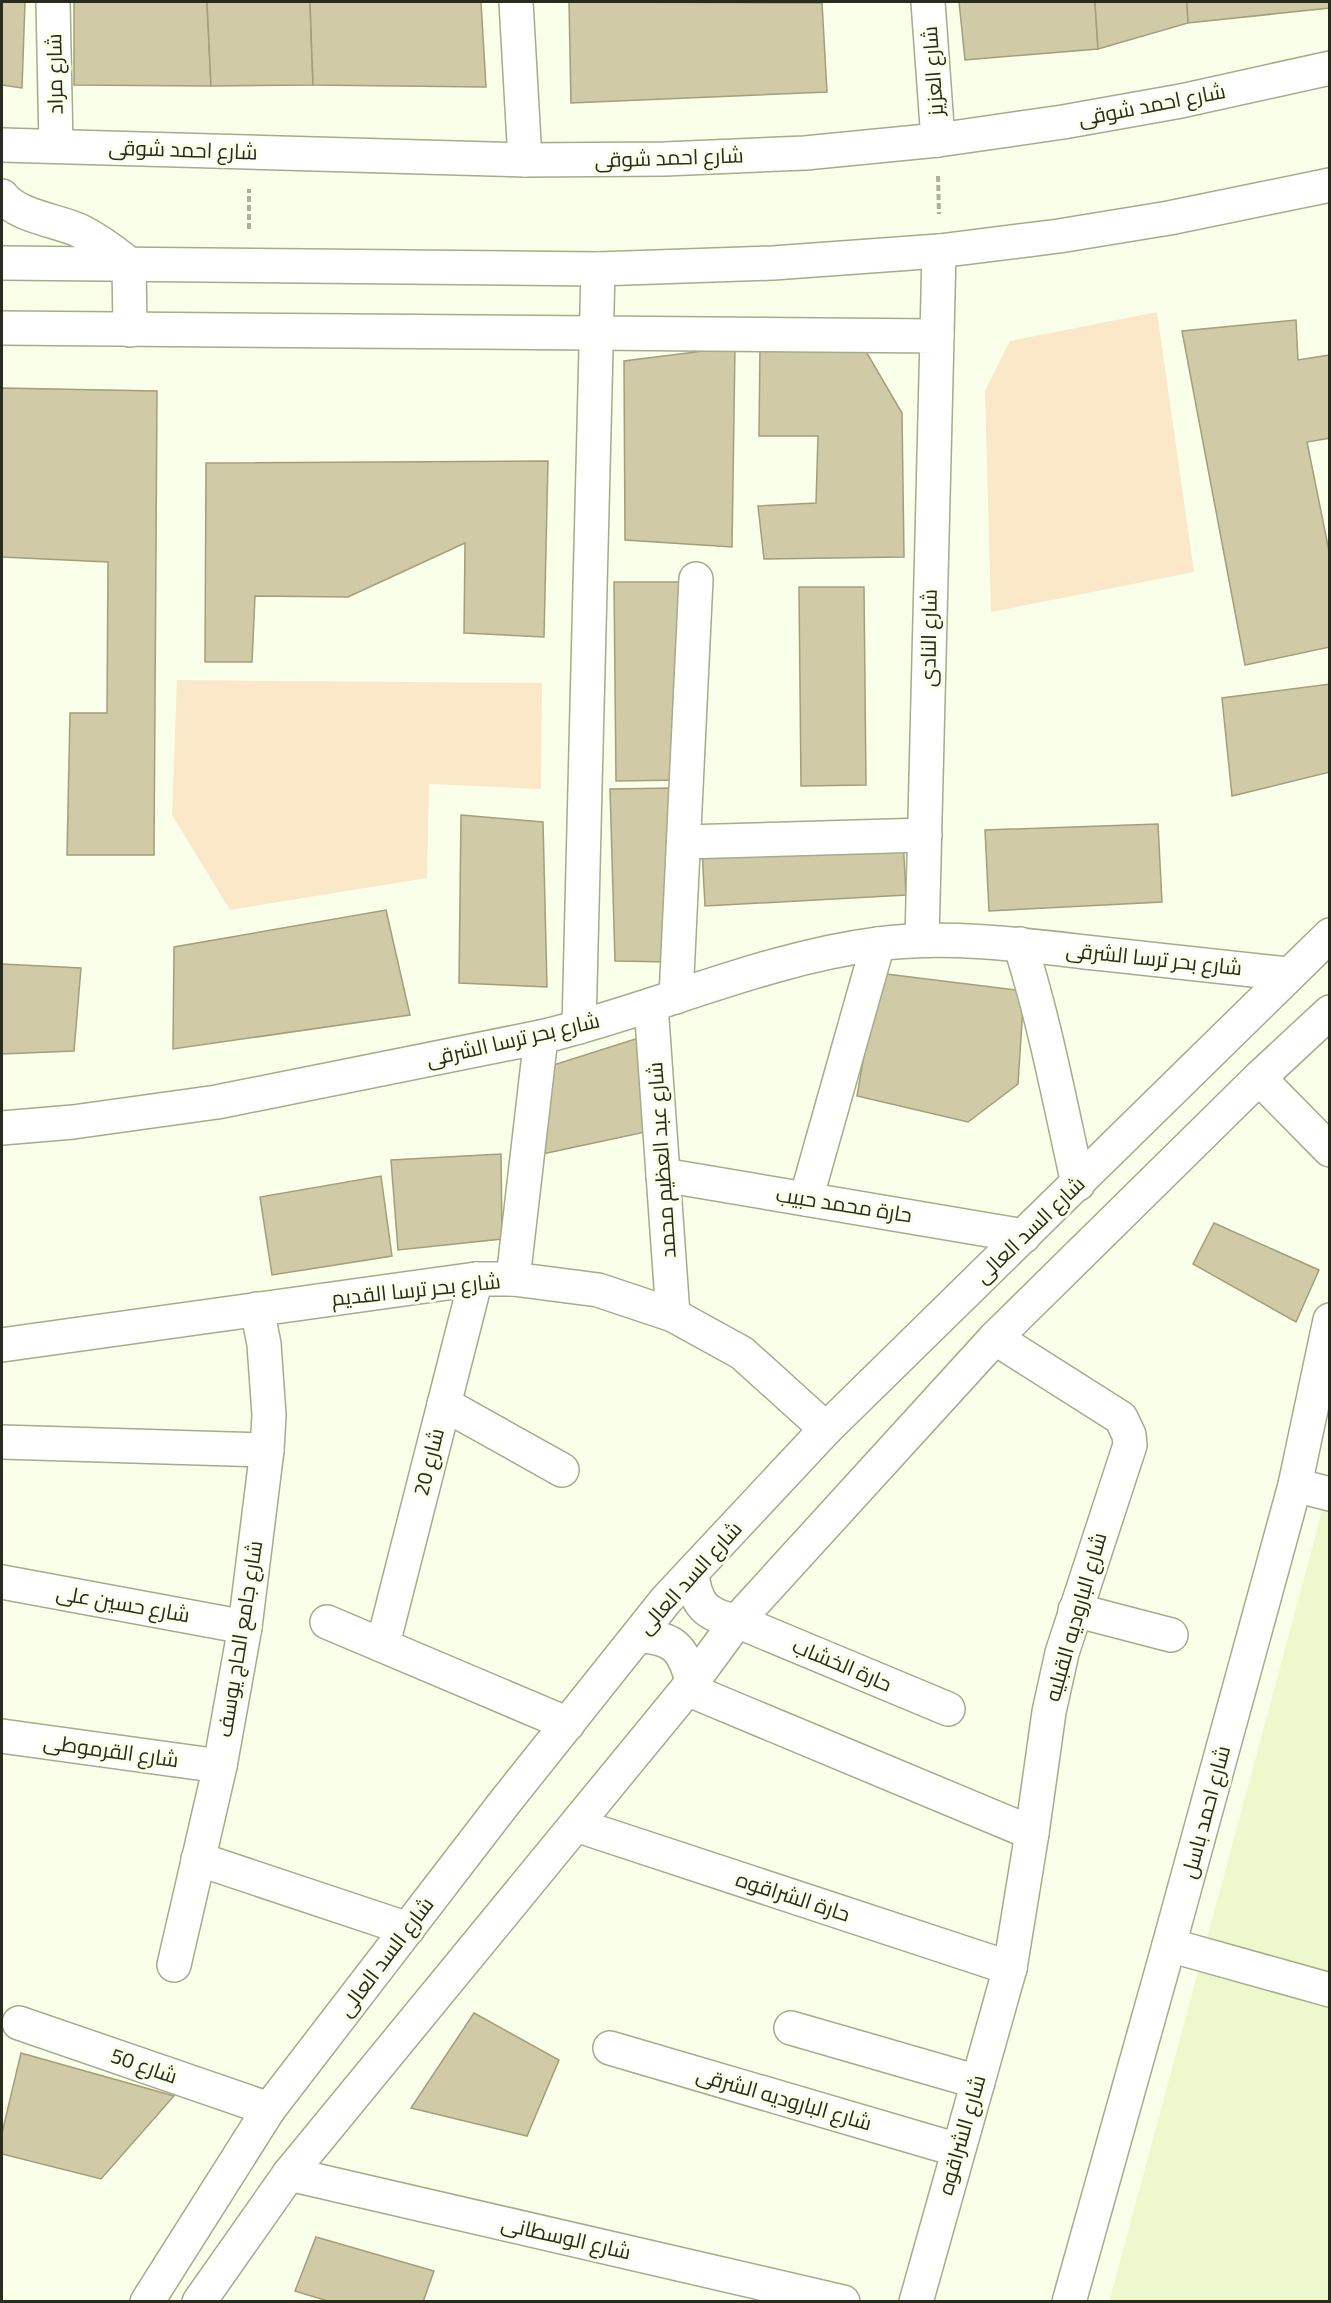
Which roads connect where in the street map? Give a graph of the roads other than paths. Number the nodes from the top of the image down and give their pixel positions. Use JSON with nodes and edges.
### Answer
{"nodes":[{"id":1,"x":53,"y":2,"type":"edge"},
{"id":2,"x":516,"y":2,"type":"edge"},
{"id":3,"x":928,"y":2,"type":"edge"},
{"id":4,"x":1329,"y":68,"type":"edge"},
{"id":5,"x":938,"y":140,"type":"junction"},
{"id":6,"x":2,"y":145,"type":"edge"},
{"id":7,"x":56,"y":146,"type":"junction"},
{"id":8,"x":525,"y":160,"type":"junction"},
{"id":9,"x":1329,"y":185,"type":"edge"},
{"id":10,"x":2,"y":196,"type":"edge"},
{"id":11,"x":939,"y":251,"type":"junction"},
{"id":12,"x":2,"y":263,"type":"edge"},
{"id":13,"x":129,"y":264,"type":"junction"},
{"id":14,"x":598,"y":269,"type":"junction"},
{"id":15,"x":2,"y":328,"type":"edge"},
{"id":16,"x":130,"y":330,"type":"junction"},
{"id":17,"x":597,"y":334,"type":"junction"},
{"id":18,"x":937,"y":336,"type":"junction"},
{"id":19,"x":696,"y":579,"type":"dead end"},
{"id":20,"x":925,"y":835,"type":"junction"},
{"id":21,"x":684,"y":842,"type":"junction"},
{"id":22,"x":1329,"y":935,"type":"edge"},
{"id":23,"x":922,"y":940,"type":"junction"},
{"id":24,"x":878,"y":944,"type":"junction"},
{"id":25,"x":1020,"y":944,"type":"junction"},
{"id":26,"x":1288,"y":974,"type":"junction"},
{"id":27,"x":664,"y":1001,"type":"junction"},
{"id":28,"x":1329,"y":1012,"type":"edge"},
{"id":29,"x":579,"y":1027,"type":"junction"},
{"id":30,"x":541,"y":1037,"type":"junction"},
{"id":31,"x":1259,"y":1078,"type":"junction"},
{"id":32,"x":2,"y":1128,"type":"edge"},
{"id":33,"x":1329,"y":1150,"type":"edge"},
{"id":34,"x":663,"y":1175,"type":"junction"},
{"id":35,"x":1078,"y":1184,"type":"junction"},
{"id":36,"x":806,"y":1199,"type":"junction"},
{"id":37,"x":1024,"y":1236,"type":"junction"},
{"id":38,"x":476,"y":1279,"type":"junction"},
{"id":39,"x":513,"y":1279,"type":"junction"},
{"id":40,"x":257,"y":1309,"type":"junction"},
{"id":41,"x":673,"y":1315,"type":"junction"},
{"id":42,"x":1329,"y":1320,"type":"edge"},
{"id":43,"x":995,"y":1338,"type":"junction"},
{"id":44,"x":2,"y":1345,"type":"edge"},
{"id":45,"x":444,"y":1404,"type":"junction"},
{"id":46,"x":826,"y":1429,"type":"junction"},
{"id":47,"x":2,"y":1442,"type":"edge"},
{"id":48,"x":267,"y":1450,"type":"junction"},
{"id":49,"x":562,"y":1470,"type":"dead end"},
{"id":50,"x":1295,"y":1485,"type":"junction"},
{"id":51,"x":1329,"y":1494,"type":"edge"},
{"id":52,"x":692,"y":1573,"type":"junction"},
{"id":53,"x":2,"y":1582,"type":"edge"},
{"id":54,"x":1075,"y":1610,"type":"junction"},
{"id":55,"x":737,"y":1621,"type":"junction"},
{"id":56,"x":327,"y":1622,"type":"dead end"},
{"id":57,"x":245,"y":1627,"type":"junction"},
{"id":58,"x":1171,"y":1635,"type":"dead end"},
{"id":59,"x":638,"y":1636,"type":"junction"},
{"id":60,"x":383,"y":1644,"type":"junction"},
{"id":61,"x":689,"y":1685,"type":"junction"},
{"id":62,"x":948,"y":1709,"type":"dead end"},
{"id":63,"x":568,"y":1724,"type":"junction"},
{"id":64,"x":2,"y":1736,"type":"edge"},
{"id":65,"x":220,"y":1766,"type":"junction"},
{"id":66,"x":576,"y":1825,"type":"junction"},
{"id":67,"x":1032,"y":1833,"type":"junction"},
{"id":68,"x":198,"y":1859,"type":"junction"},
{"id":69,"x":408,"y":1929,"type":"junction"},
{"id":70,"x":1169,"y":1945,"type":"junction"},
{"id":71,"x":174,"y":1965,"type":"dead end"},
{"id":72,"x":1010,"y":1968,"type":"junction"},
{"id":73,"x":1329,"y":1990,"type":"edge"},
{"id":74,"x":19,"y":2023,"type":"dead end"},
{"id":75,"x":791,"y":2028,"type":"dead end"},
{"id":76,"x":610,"y":2048,"type":"dead end"},
{"id":77,"x":978,"y":2082,"type":"junction"},
{"id":78,"x":269,"y":2109,"type":"junction"},
{"id":79,"x":958,"y":2150,"type":"junction"},
{"id":80,"x":289,"y":2174,"type":"junction"},
{"id":81,"x":147,"y":2301,"type":"edge"},
{"id":82,"x":199,"y":2301,"type":"edge"},
{"id":83,"x":843,"y":2301,"type":"edge"},
{"id":84,"x":916,"y":2301,"type":"edge"},
{"id":85,"x":1069,"y":2301,"type":"edge"}],
"edges":[{"from":1,"to":7,"type":"street","name":"شارع مراد"},
{"from":2,"to":8,"type":"street"},
{"from":3,"to":5,"type":"street","name":"شارع العزيز"},
{"from":4,"to":5,"type":"street","name":"شارع احمد شوقى"},
{"from":5,"to":8,"type":"street","name":"شارع احمد شوقى"},
{"from":6,"to":7,"type":"street","name":"شارع احمد شوقى"},
{"from":7,"to":8,"type":"street","name":"شارع احمد شوقى"},
{"from":9,"to":11,"type":"street"},
{"from":10,"to":13,"type":"street"},
{"from":11,"to":14,"type":"street"},
{"from":11,"to":18,"type":"street","name":"شارع النادى"},
{"from":12,"to":13,"type":"street"},
{"from":13,"to":14,"type":"street"},
{"from":13,"to":16,"type":"street"},
{"from":14,"to":17,"type":"street"},
{"from":15,"to":16,"type":"street"},
{"from":16,"to":17,"type":"street"},
{"from":17,"to":18,"type":"street"},
{"from":17,"to":29,"type":"street"},
{"from":18,"to":20,"type":"street","name":"شارع النادى"},
{"from":19,"to":21,"type":"street","name":"شارع عبد العظيم محمد"},
{"from":20,"to":21,"type":"street"},
{"from":20,"to":23,"type":"street","name":"شارع النادى"},
{"from":21,"to":27,"type":"street","name":"شارع عبد العظيم محمد"},
{"from":22,"to":26,"type":"street","name":"شارع السد العالى"},
{"from":23,"to":24,"type":"street","name":"شارع بحر ترسا الشرقى"},
{"from":23,"to":25,"type":"street","name":"شارع بحر ترسا الشرقى"},
{"from":24,"to":27,"type":"street","name":"شارع بحر ترسا الشرقى"},
{"from":24,"to":36,"type":"street"},
{"from":25,"to":26,"type":"street","name":"شارع بحر ترسا الشرقى"},
{"from":25,"to":35,"type":"street"},
{"from":26,"to":35,"type":"street","name":"شارع السد العالى"},
{"from":27,"to":29,"type":"street","name":"شارع بحر ترسا الشرقى"},
{"from":27,"to":34,"type":"street","name":"شارع عبد العظيم محمد"},
{"from":28,"to":31,"type":"street"},
{"from":29,"to":30,"type":"street","name":"شارع بحر ترسا الشرقى"},
{"from":30,"to":32,"type":"street","name":"شارع بحر ترسا الشرقى"},
{"from":30,"to":39,"type":"street"},
{"from":31,"to":33,"type":"street"},
{"from":31,"to":43,"type":"street"},
{"from":34,"to":36,"type":"street","name":"حارة محمد حبيب"},
{"from":34,"to":41,"type":"street","name":"شارع عبد العظيم محمد"},
{"from":35,"to":37,"type":"street","name":"شارع السد العالى"},
{"from":36,"to":37,"type":"street","name":"حارة محمد حبيب"},
{"from":37,"to":46,"type":"street","name":"شارع السد العالى"},
{"from":38,"to":39,"type":"street","name":"شارع بحر ترسا القديم"},
{"from":38,"to":40,"type":"street","name":"شارع بحر ترسا القديم"},
{"from":38,"to":45,"type":"street","name":"شارع 20"},
{"from":39,"to":41,"type":"street","name":"شارع بحر ترسا القديم"},
{"from":40,"to":44,"type":"street","name":"شارع بحر ترسا القديم"},
{"from":40,"to":48,"type":"street","name":"شارع جامع الحاج يوسف"},
{"from":41,"to":46,"type":"street","name":"شارع بحر ترسا القديم"},
{"from":42,"to":50,"type":"street","name":"شارع احمد باسل"},
{"from":43,"to":54,"type":"street","name":"شارع الباروديه القبليه"},
{"from":43,"to":55,"type":"street"},
{"from":45,"to":49,"type":"street"},
{"from":45,"to":60,"type":"street","name":"شارع 20"},
{"from":46,"to":52,"type":"street","name":"شارع السد العالى"},
{"from":47,"to":48,"type":"street"},
{"from":48,"to":57,"type":"street","name":"شارع جامع الحاج يوسف"},
{"from":50,"to":51,"type":"street"},
{"from":50,"to":70,"type":"street","name":"شارع احمد باسل"},
{"from":52,"to":55,"type":"street","name":"حارة الخشاب"},
{"from":52,"to":59,"type":"street","name":"شارع السد العالى"},
{"from":53,"to":57,"type":"street","name":"شارع حسين على"},
{"from":54,"to":58,"type":"street"},
{"from":54,"to":67,"type":"street","name":"شارع الباروديه القبليه"},
{"from":55,"to":61,"type":"street"},
{"from":55,"to":62,"type":"street","name":"حارة الخشاب"},
{"from":56,"to":60,"type":"street"},
{"from":57,"to":65,"type":"street","name":"شارع جامع الحاج يوسف"},
{"from":59,"to":61,"type":"street"},
{"from":59,"to":63,"type":"street","name":"شارع السد العالى"},
{"from":60,"to":63,"type":"street"},
{"from":61,"to":66,"type":"street"},
{"from":61,"to":67,"type":"street"},
{"from":63,"to":69,"type":"street","name":"شارع السد العالى"},
{"from":64,"to":65,"type":"street","name":"شارع القرموطى"},
{"from":65,"to":68,"type":"street","name":"شارع جامع الحاج يوسف"},
{"from":66,"to":72,"type":"street","name":"حارة الشراقوه"},
{"from":66,"to":80,"type":"street"},
{"from":67,"to":72,"type":"street","name":"شارع الباروديه القبليه"},
{"from":68,"to":69,"type":"street"},
{"from":68,"to":71,"type":"street","name":"شارع جامع الحاج يوسف"},
{"from":69,"to":78,"type":"street","name":"شارع السد العالى"},
{"from":70,"to":73,"type":"street"},
{"from":70,"to":85,"type":"street","name":"شارع احمد باسل"},
{"from":72,"to":77,"type":"street","name":"شارع الشراقوه"},
{"from":74,"to":78,"type":"street","name":"شارع 50"},
{"from":75,"to":77,"type":"street"},
{"from":76,"to":79,"type":"street","name":"شارع الباروديه الشرقى"},
{"from":77,"to":79,"type":"street","name":"شارع الشراقوه"},
{"from":78,"to":81,"type":"street","name":"شارع السد العالى"},
{"from":79,"to":84,"type":"street","name":"شارع الشراقوه"},
{"from":80,"to":82,"type":"street"},
{"from":80,"to":83,"type":"street","name":"شارع الوسطانى"}]}
